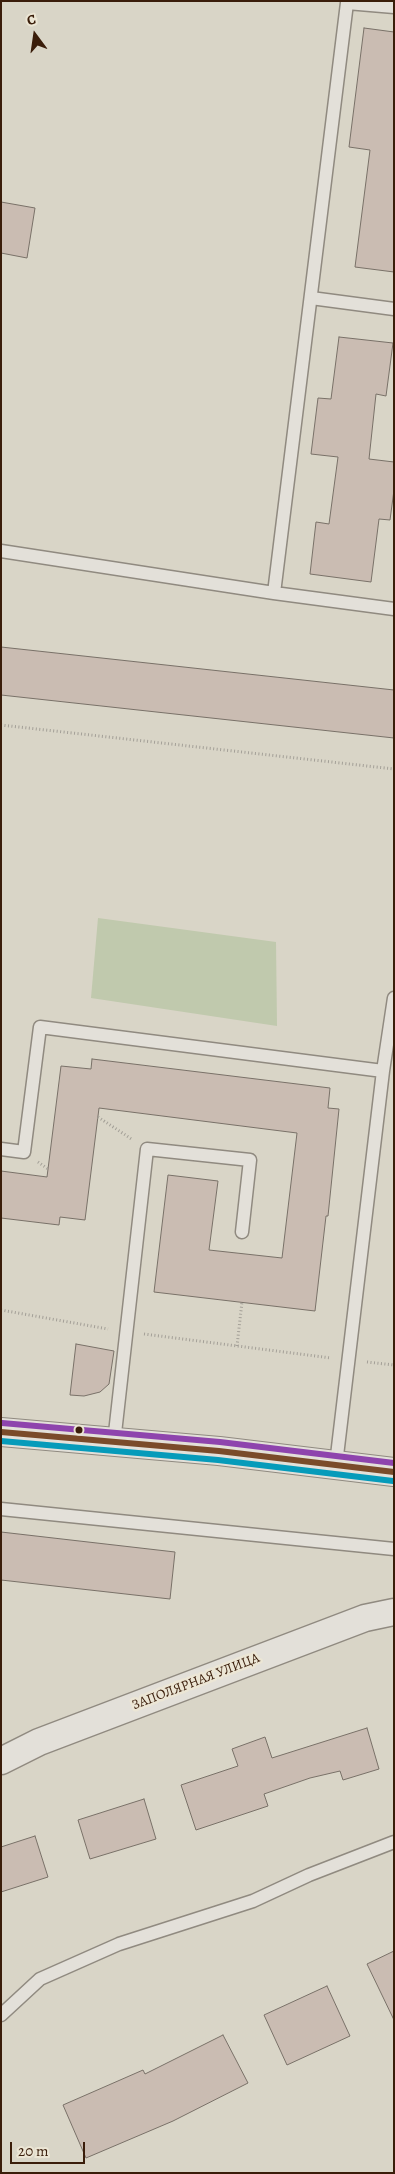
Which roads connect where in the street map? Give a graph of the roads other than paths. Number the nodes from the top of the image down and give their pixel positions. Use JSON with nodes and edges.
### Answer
{"nodes":[{"id":1,"x":394,"y":7,"type":"edge"},
{"id":2,"x":311,"y":298,"type":"junction"},
{"id":3,"x":394,"y":310,"type":"edge"},
{"id":4,"x":1,"y":551,"type":"edge"},
{"id":5,"x":274,"y":593,"type":"junction"},
{"id":6,"x":394,"y":609,"type":"edge"},
{"id":7,"x":394,"y":998,"type":"edge"},
{"id":8,"x":383,"y":1071,"type":"junction"},
{"id":9,"x":1,"y":1149,"type":"edge"},
{"id":10,"x":242,"y":1232,"type":"dead end"},
{"id":11,"x":1,"y":1432,"type":"edge"},
{"id":12,"x":114,"y":1442,"type":"junction"},
{"id":13,"x":336,"y":1464,"type":"junction"},
{"id":14,"x":394,"y":1472,"type":"edge"},
{"id":15,"x":1,"y":1509,"type":"edge"},
{"id":16,"x":394,"y":1550,"type":"edge"},
{"id":17,"x":394,"y":1612,"type":"edge"},
{"id":18,"x":1,"y":1761,"type":"edge"},
{"id":19,"x":394,"y":1842,"type":"edge"},
{"id":20,"x":1,"y":2015,"type":"edge"}],
"edges":[{"from":1,"to":2,"type":"lane"},
{"from":2,"to":3,"type":"lane"},
{"from":2,"to":5,"type":"lane"},
{"from":4,"to":5,"type":"lane"},
{"from":5,"to":6,"type":"lane"},
{"from":7,"to":8,"type":"lane"},
{"from":8,"to":9,"type":"lane"},
{"from":8,"to":13,"type":"lane"},
{"from":10,"to":12,"type":"lane"},
{"from":11,"to":12,"type":"street"},
{"from":12,"to":13,"type":"street"},
{"from":13,"to":14,"type":"street"},
{"from":15,"to":16,"type":"lane"},
{"from":17,"to":18,"type":"street","name":"ЗАПОЛЯРНАЯ УЛИЦА"},
{"from":19,"to":20,"type":"lane"}]}
